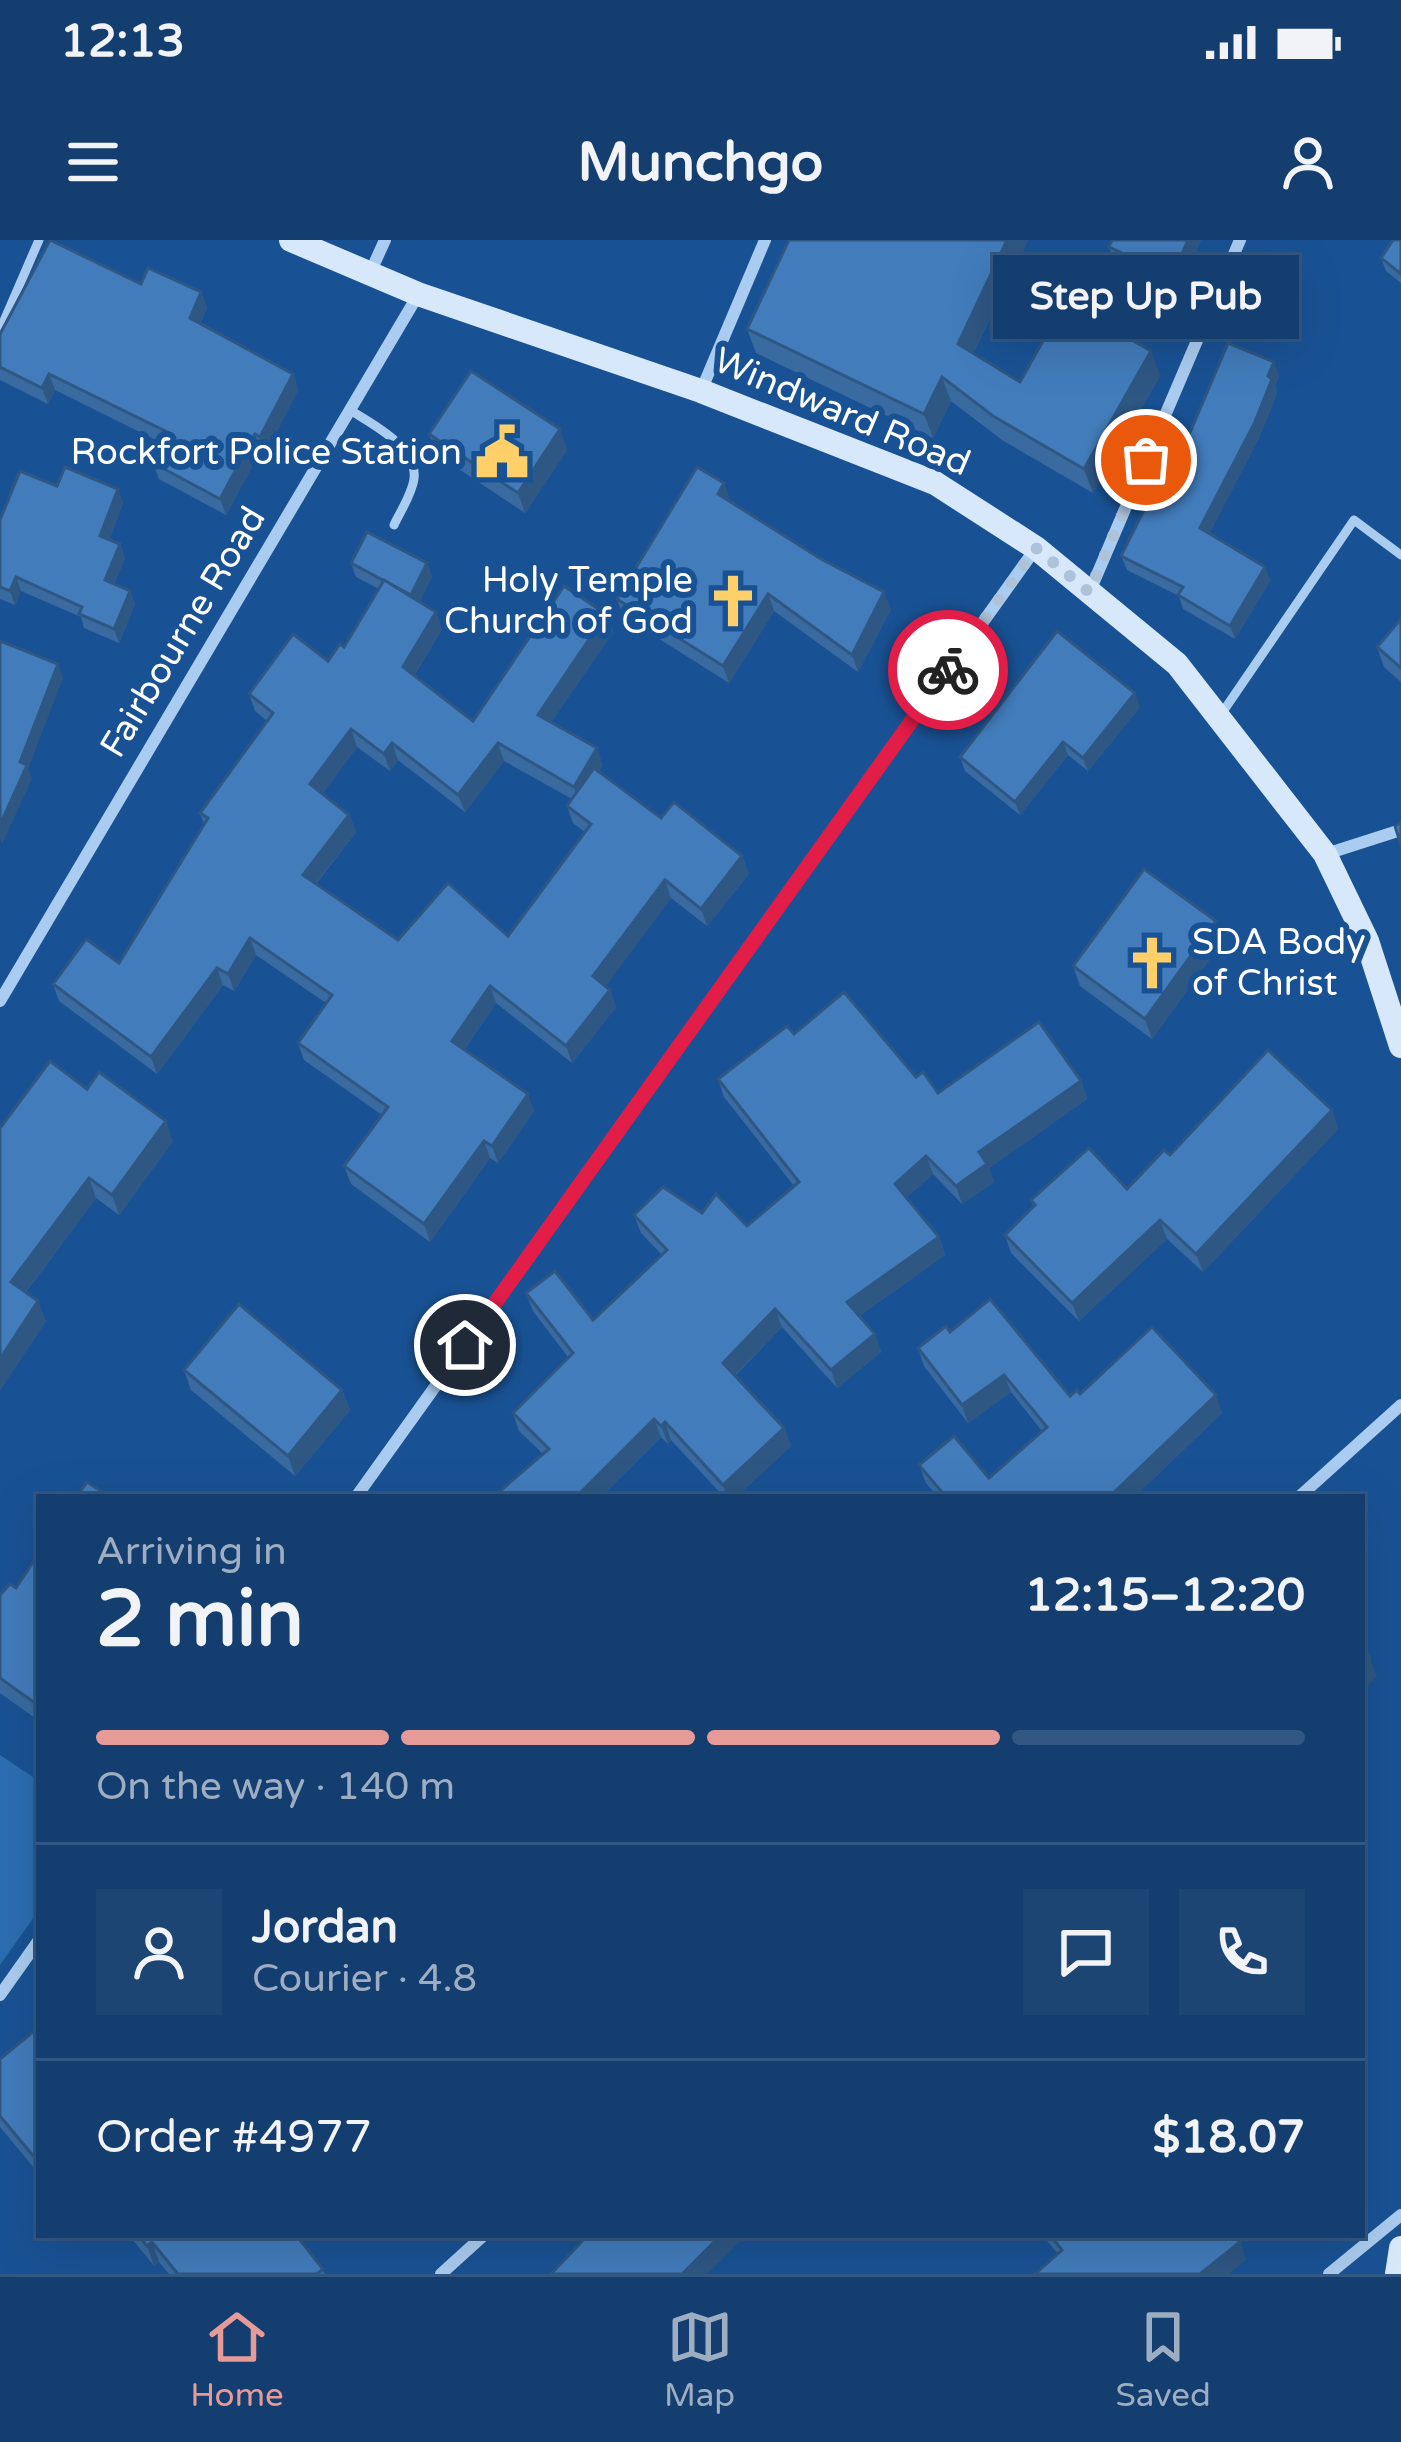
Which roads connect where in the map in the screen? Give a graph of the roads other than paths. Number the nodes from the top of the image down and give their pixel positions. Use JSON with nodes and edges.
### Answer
{"nodes":[{"id":1,"x":39,"y":240,"type":"edge"},
{"id":2,"x":291,"y":240,"type":"edge"},
{"id":3,"x":385,"y":240,"type":"edge"},
{"id":4,"x":765,"y":240,"type":"edge"},
{"id":5,"x":1240,"y":240,"type":"edge"},
{"id":6,"x":370,"y":274,"type":"junction"},
{"id":7,"x":418,"y":294,"type":"junction"},
{"id":8,"x":0,"y":330,"type":"edge"},
{"id":9,"x":701,"y":391,"type":"junction"},
{"id":10,"x":350,"y":410,"type":"junction"},
{"id":11,"x":394,"y":525,"type":"dead end"},
{"id":12,"x":1036,"y":548,"type":"junction"},
{"id":13,"x":1401,"y":555,"type":"edge"},
{"id":14,"x":1089,"y":592,"type":"junction"},
{"id":15,"x":1219,"y":718,"type":"junction"},
{"id":16,"x":1401,"y":830,"type":"edge"},
{"id":17,"x":1325,"y":854,"type":"junction"},
{"id":18,"x":0,"y":1001,"type":"edge"},
{"id":19,"x":1401,"y":1046,"type":"edge"},
{"id":20,"x":1401,"y":1405,"type":"edge"},
{"id":21,"x":358,"y":1494,"type":"edge"},
{"id":22,"x":1303,"y":1494,"type":"edge"},
{"id":23,"x":36,"y":1944,"type":"edge"},
{"id":24,"x":0,"y":1995,"type":"edge"},
{"id":25,"x":1401,"y":2215,"type":"edge"},
{"id":26,"x":481,"y":2238,"type":"edge"},
{"id":27,"x":1401,"y":2248,"type":"edge"},
{"id":28,"x":441,"y":2274,"type":"edge"},
{"id":29,"x":1330,"y":2274,"type":"edge"},
{"id":30,"x":1397,"y":2274,"type":"edge"}],
"edges":[{"from":1,"to":8,"type":"lane"},
{"from":2,"to":6,"type":"main road","name":"Windward Road"},
{"from":3,"to":6,"type":"street"},
{"from":4,"to":9,"type":"street"},
{"from":5,"to":14,"type":"street"},
{"from":6,"to":7,"type":"main road","name":"Windward Road"},
{"from":7,"to":9,"type":"main road","name":"Windward Road"},
{"from":7,"to":10,"type":"street","name":"Fairbourne Road"},
{"from":9,"to":12,"type":"main road","name":"Windward Road"},
{"from":10,"to":11,"type":"lane"},
{"from":10,"to":18,"type":"street","name":"Fairbourne Road"},
{"from":12,"to":14,"type":"main road","name":"Windward Road"},
{"from":12,"to":21,"type":"street"},
{"from":13,"to":15,"type":"lane"},
{"from":14,"to":15,"type":"main road","name":"Windward Road"},
{"from":15,"to":17,"type":"main road","name":"Windward Road"},
{"from":16,"to":17,"type":"street"},
{"from":17,"to":19,"type":"main road","name":"Windward Road"},
{"from":20,"to":22,"type":"street"},
{"from":23,"to":24,"type":"street"},
{"from":25,"to":29,"type":"street"},
{"from":26,"to":28,"type":"street"},
{"from":27,"to":30,"type":"main road"}]}
